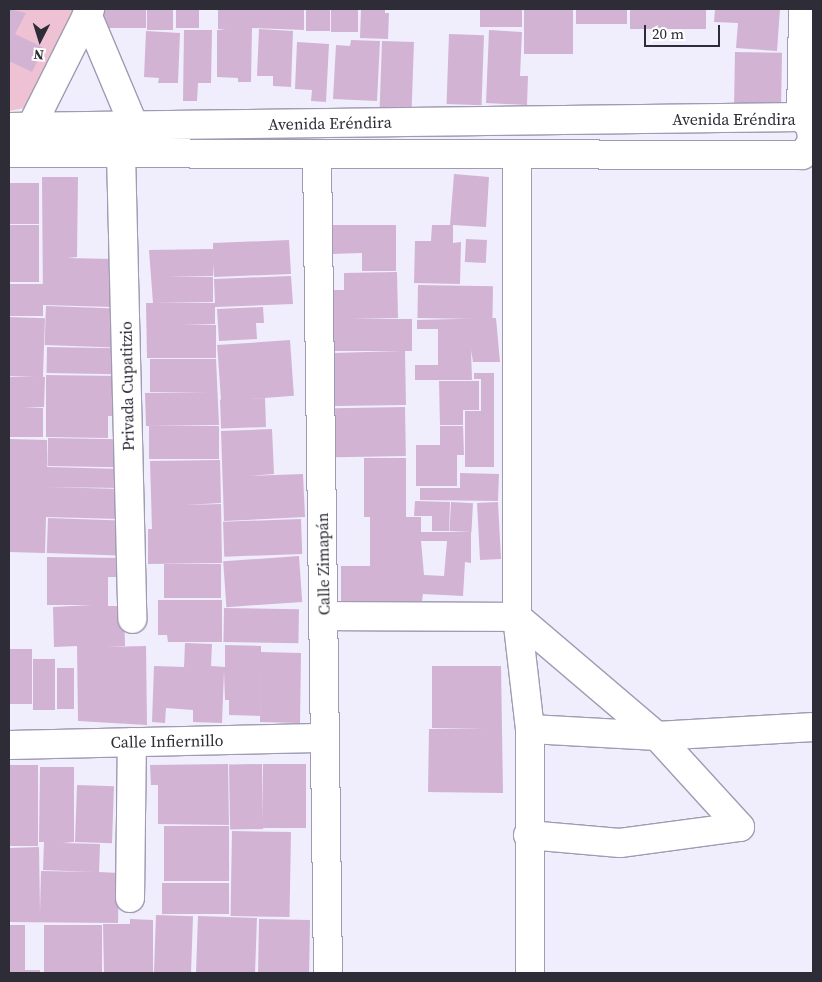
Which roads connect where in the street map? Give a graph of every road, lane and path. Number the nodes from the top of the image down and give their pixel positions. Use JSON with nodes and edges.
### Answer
{"nodes":[{"id":1,"x":803,"y":9,"type":"edge"},
{"id":2,"x":88,"y":11,"type":"edge"},
{"id":3,"x":801,"y":117,"type":"junction"},
{"id":4,"x":134,"y":126,"type":"junction"},
{"id":5,"x":20,"y":127,"type":"edge"},
{"id":6,"x":9,"y":153,"type":"edge"},
{"id":7,"x":121,"y":153,"type":"junction"},
{"id":8,"x":317,"y":154,"type":"junction"},
{"id":9,"x":517,"y":155,"type":"junction"},
{"id":10,"x":323,"y":616,"type":"junction"},
{"id":11,"x":517,"y":617,"type":"junction"},
{"id":12,"x":132,"y":619,"type":"dead end"},
{"id":13,"x":813,"y":727,"type":"edge"},
{"id":14,"x":530,"y":729,"type":"junction"},
{"id":15,"x":657,"y":736,"type":"junction"},
{"id":16,"x":325,"y":738,"type":"junction"},
{"id":17,"x":132,"y":742,"type":"junction"},
{"id":18,"x":9,"y":744,"type":"edge"},
{"id":19,"x":528,"y":835,"type":"junction"},
{"id":20,"x":130,"y":898,"type":"dead end"},
{"id":21,"x":328,"y":973,"type":"edge"},
{"id":22,"x":530,"y":973,"type":"edge"}],
"edges":[{"from":1,"to":3,"type":"street"},
{"from":2,"to":4,"type":"street"},
{"from":2,"to":5,"type":"street"},
{"from":3,"to":4,"type":"street","name":"Avenida Eréndira"},
{"from":3,"to":9,"type":"street","name":"Avenida Eréndira"},
{"from":4,"to":5,"type":"street","name":"Avenida Eréndira"},
{"from":5,"to":6,"type":"street"},
{"from":6,"to":7,"type":"street","name":"Avenida Eréndira"},
{"from":7,"to":8,"type":"street","name":"Avenida Eréndira"},
{"from":7,"to":12,"type":"street","name":"Privada Cupatitzio"},
{"from":8,"to":9,"type":"street","name":"Avenida Eréndira"},
{"from":8,"to":10,"type":"street","name":"Calle Zimapán"},
{"from":9,"to":11,"type":"street"},
{"from":10,"to":11,"type":"street"},
{"from":10,"to":16,"type":"street","name":"Calle Zimapán"},
{"from":11,"to":14,"type":"street"},
{"from":11,"to":15,"type":"street"},
{"from":13,"to":15,"type":"street"},
{"from":14,"to":15,"type":"street"},
{"from":14,"to":19,"type":"street"},
{"from":15,"to":19,"type":"street"},
{"from":16,"to":17,"type":"street","name":"Calle Infiernillo"},
{"from":16,"to":21,"type":"street","name":"Calle Zimapán"},
{"from":17,"to":18,"type":"street","name":"Calle Infiernillo"},
{"from":17,"to":20,"type":"street"},
{"from":19,"to":22,"type":"street"}]}
